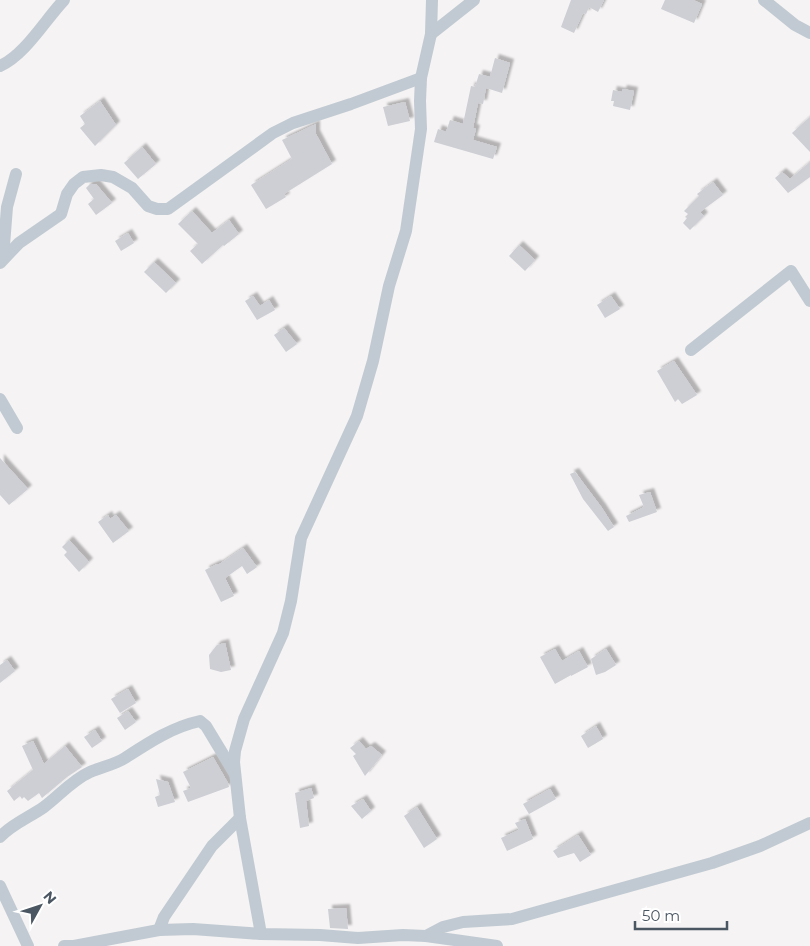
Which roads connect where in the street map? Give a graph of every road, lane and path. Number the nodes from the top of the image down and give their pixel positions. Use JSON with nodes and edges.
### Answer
{"nodes":[{"id":1,"x":64,"y":0,"type":"edge"},
{"id":2,"x":432,"y":0,"type":"edge"},
{"id":3,"x":474,"y":0,"type":"edge"},
{"id":4,"x":764,"y":0,"type":"edge"},
{"id":5,"x":810,"y":33,"type":"edge"},
{"id":6,"x":430,"y":34,"type":"junction"},
{"id":7,"x":0,"y":66,"type":"edge"},
{"id":8,"x":421,"y":78,"type":"junction"},
{"id":9,"x":16,"y":174,"type":"dead end"},
{"id":10,"x":4,"y":208,"type":"edge"},
{"id":11,"x":1,"y":261,"type":"edge"},
{"id":12,"x":810,"y":301,"type":"edge"},
{"id":13,"x":691,"y":350,"type":"dead end"},
{"id":14,"x":0,"y":398,"type":"edge"},
{"id":15,"x":17,"y":428,"type":"dead end"},
{"id":16,"x":236,"y":776,"type":"junction"},
{"id":17,"x":240,"y":818,"type":"junction"},
{"id":18,"x":810,"y":823,"type":"edge"},
{"id":19,"x":0,"y":837,"type":"edge"},
{"id":20,"x":0,"y":886,"type":"edge"},
{"id":21,"x":159,"y":930,"type":"junction"},
{"id":22,"x":261,"y":934,"type":"junction"},
{"id":23,"x":426,"y":936,"type":"junction"},
{"id":24,"x":28,"y":946,"type":"edge"},
{"id":25,"x":64,"y":946,"type":"edge"},
{"id":26,"x":497,"y":946,"type":"edge"}],
"edges":[{"from":1,"to":7,"type":"street"},
{"from":2,"to":6,"type":"street"},
{"from":3,"to":6,"type":"street"},
{"from":4,"to":5,"type":"street"},
{"from":6,"to":8,"type":"street"},
{"from":8,"to":11,"type":"street"},
{"from":8,"to":16,"type":"street"},
{"from":9,"to":10,"type":"street"},
{"from":10,"to":11,"type":"street"},
{"from":12,"to":13,"type":"street"},
{"from":14,"to":15,"type":"street"},
{"from":16,"to":17,"type":"street"},
{"from":16,"to":19,"type":"street"},
{"from":17,"to":21,"type":"street"},
{"from":17,"to":22,"type":"street"},
{"from":18,"to":23,"type":"street"},
{"from":20,"to":24,"type":"street"},
{"from":21,"to":22,"type":"street"},
{"from":21,"to":25,"type":"street"},
{"from":22,"to":23,"type":"street"},
{"from":23,"to":26,"type":"street"}]}
